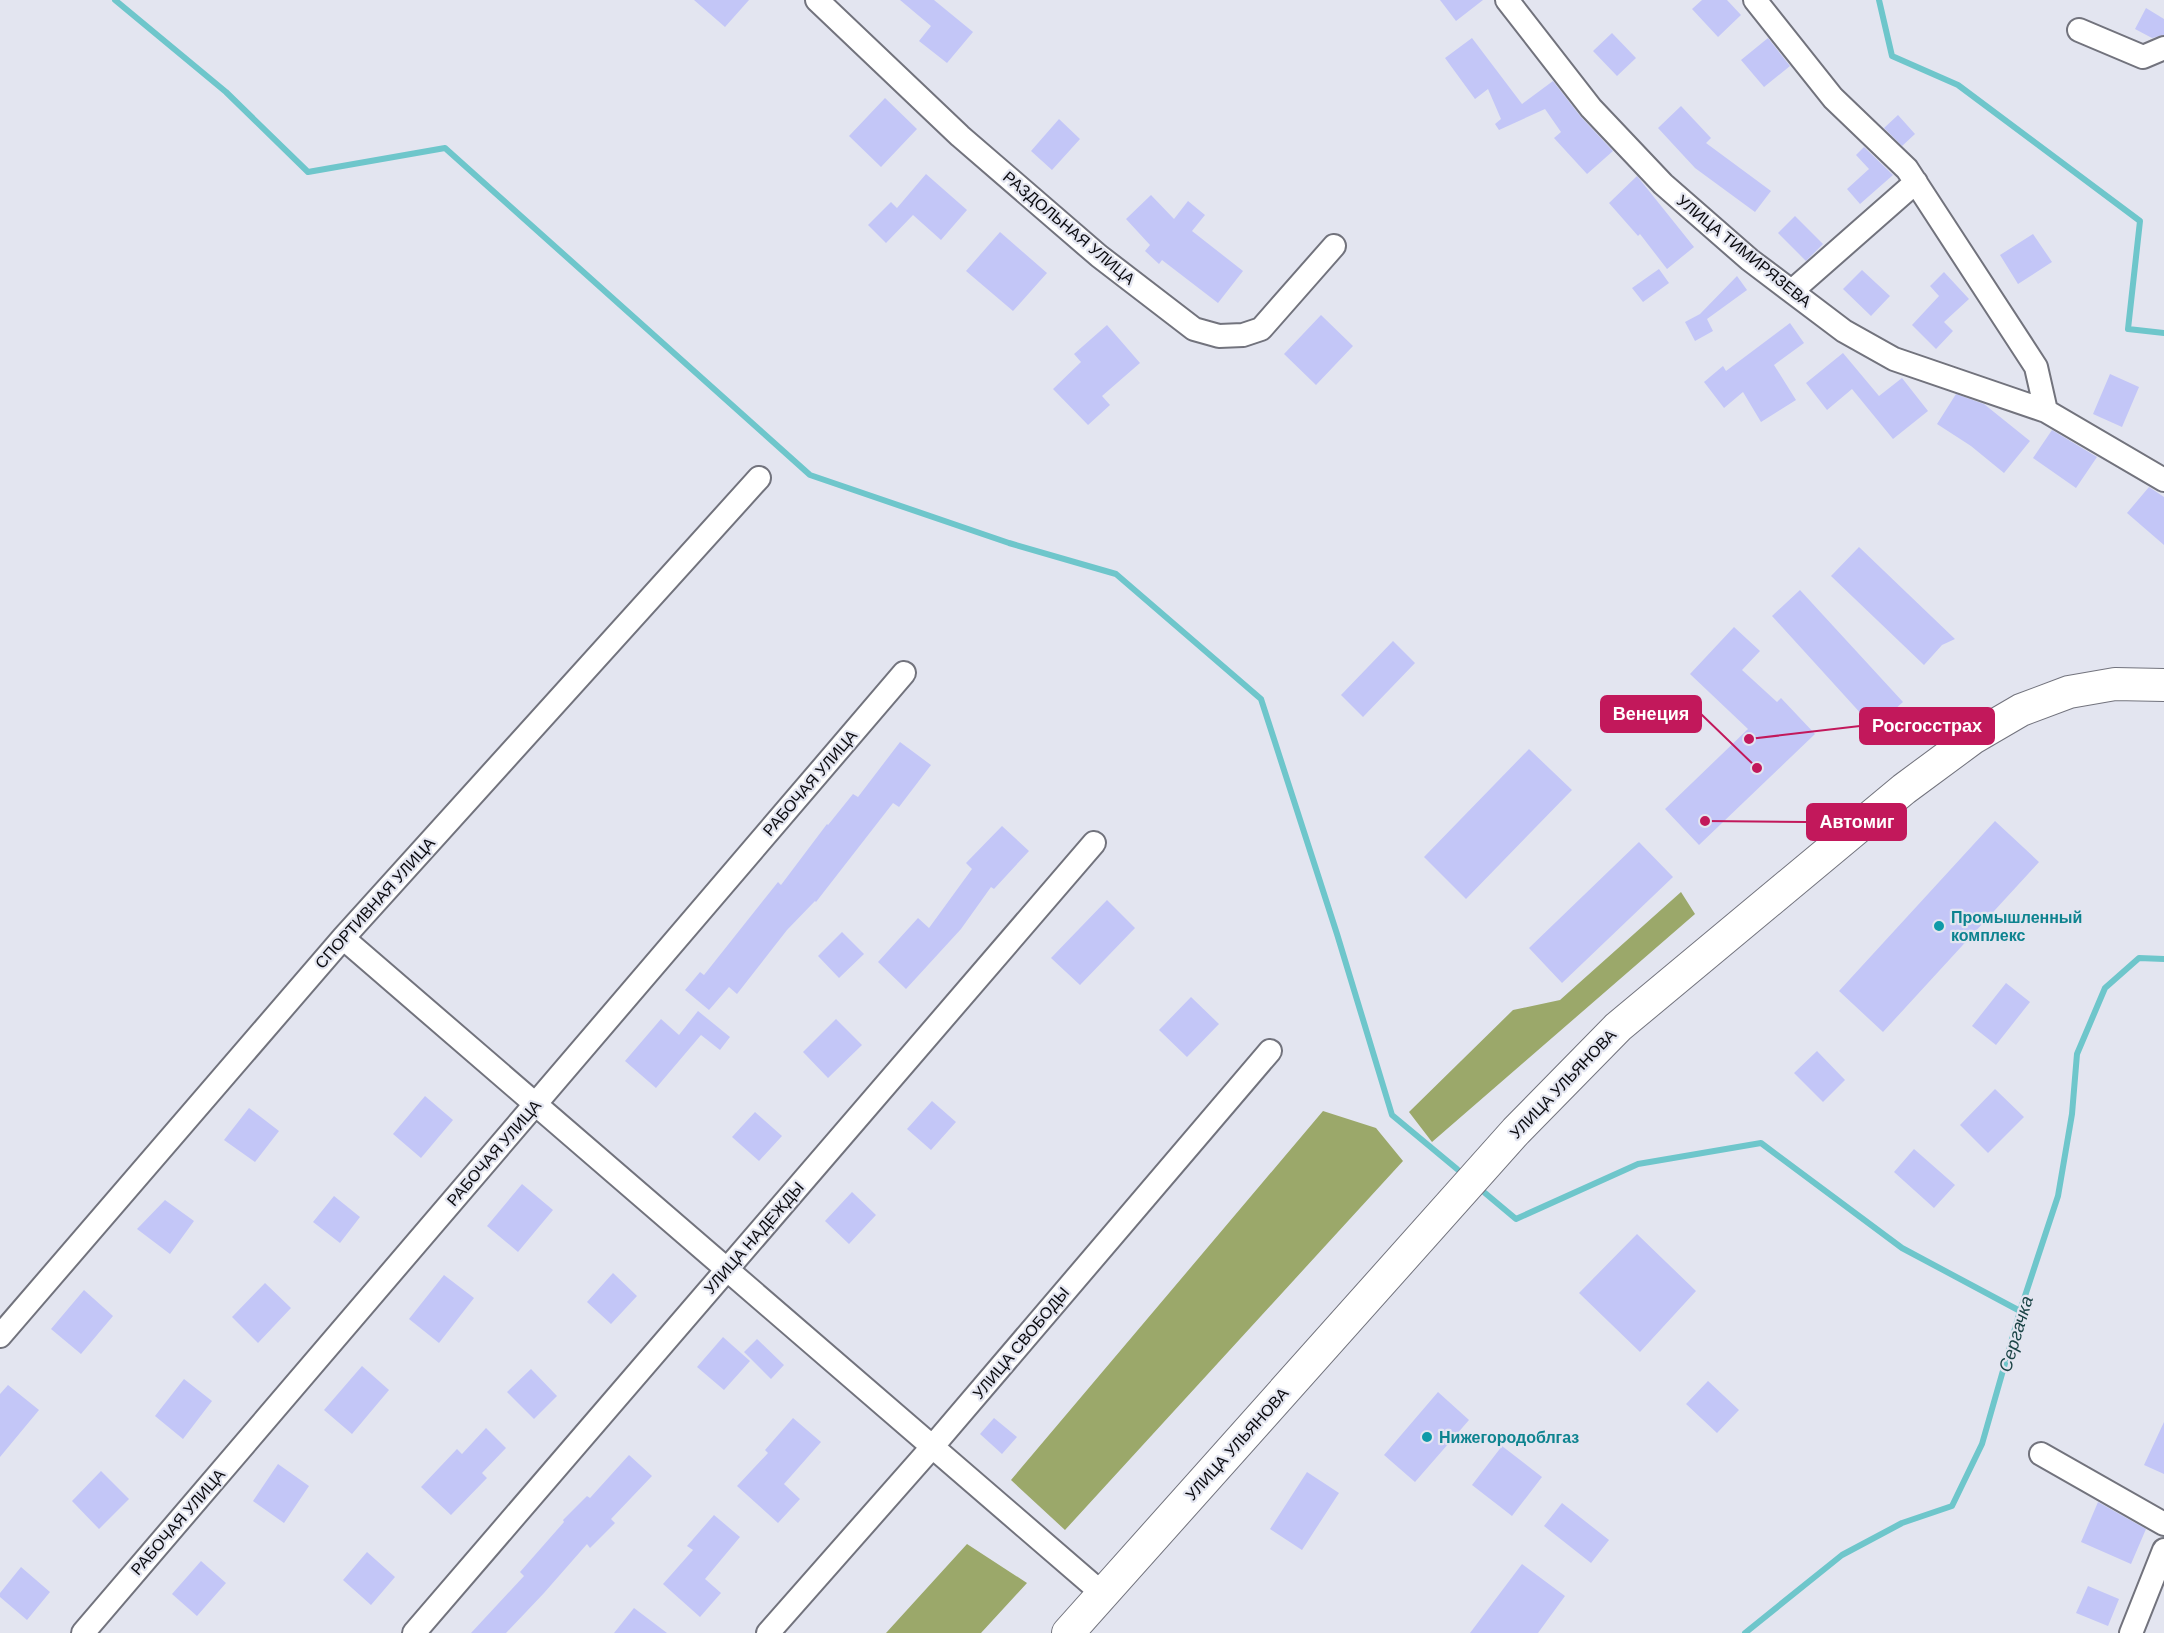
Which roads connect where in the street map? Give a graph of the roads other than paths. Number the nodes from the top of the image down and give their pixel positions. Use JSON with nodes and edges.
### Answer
{"nodes":[{"id":1,"x":817,"y":0,"type":"edge"},
{"id":2,"x":1507,"y":0,"type":"edge"},
{"id":3,"x":1755,"y":0,"type":"edge"},
{"id":4,"x":2079,"y":30,"type":"dead end"},
{"id":5,"x":2164,"y":48,"type":"edge"},
{"id":6,"x":1916,"y":182,"type":"junction"},
{"id":7,"x":1334,"y":246,"type":"dead end"},
{"id":8,"x":1792,"y":291,"type":"junction"},
{"id":9,"x":2046,"y":411,"type":"junction"},
{"id":10,"x":759,"y":478,"type":"dead end"},
{"id":11,"x":2164,"y":480,"type":"edge"},
{"id":12,"x":904,"y":672,"type":"dead end"},
{"id":13,"x":2164,"y":685,"type":"edge"},
{"id":14,"x":1094,"y":843,"type":"dead end"},
{"id":15,"x":343,"y":938,"type":"junction"},
{"id":16,"x":1270,"y":1051,"type":"dead end"},
{"id":17,"x":536,"y":1104,"type":"junction"},
{"id":18,"x":727,"y":1269,"type":"junction"},
{"id":19,"x":0,"y":1336,"type":"edge"},
{"id":20,"x":933,"y":1446,"type":"junction"},
{"id":21,"x":2041,"y":1454,"type":"dead end"},
{"id":22,"x":2164,"y":1524,"type":"edge"},
{"id":23,"x":2164,"y":1550,"type":"edge"},
{"id":24,"x":1104,"y":1593,"type":"junction"},
{"id":25,"x":83,"y":1633,"type":"edge"},
{"id":26,"x":414,"y":1633,"type":"edge"},
{"id":27,"x":768,"y":1633,"type":"edge"},
{"id":28,"x":1068,"y":1633,"type":"edge"},
{"id":29,"x":2131,"y":1633,"type":"edge"}],
"edges":[{"from":1,"to":7,"type":"street","name":"РАЗДОЛЬНАЯ УЛИЦА"},
{"from":2,"to":8,"type":"street","name":"УЛИЦА ТИМИРЯЗЕВА"},
{"from":3,"to":6,"type":"street"},
{"from":4,"to":5,"type":"street"},
{"from":6,"to":8,"type":"street"},
{"from":6,"to":9,"type":"street"},
{"from":8,"to":9,"type":"street","name":"УЛИЦА ТИМИРЯЗЕВА"},
{"from":9,"to":11,"type":"street","name":"УЛИЦА ТИМИРЯЗЕВА"},
{"from":10,"to":15,"type":"street","name":"СПОРТИВНАЯ УЛИЦА"},
{"from":12,"to":17,"type":"street","name":"РАБОЧАЯ УЛИЦА"},
{"from":13,"to":24,"type":"main road","name":"УЛИЦА УЛЬЯНОВА"},
{"from":14,"to":18,"type":"street","name":"УЛИЦА НАДЕЖДЫ"},
{"from":15,"to":17,"type":"street"},
{"from":15,"to":19,"type":"street","name":"СПОРТИВНАЯ УЛИЦА"},
{"from":16,"to":20,"type":"street","name":"УЛИЦА СВОБОДЫ"},
{"from":17,"to":18,"type":"street"},
{"from":17,"to":25,"type":"street","name":"РАБОЧАЯ УЛИЦА"},
{"from":18,"to":20,"type":"street"},
{"from":18,"to":26,"type":"street","name":"УЛИЦА НАДЕЖДЫ"},
{"from":20,"to":24,"type":"street"},
{"from":20,"to":27,"type":"street","name":"УЛИЦА СВОБОДЫ"},
{"from":21,"to":22,"type":"street"},
{"from":23,"to":29,"type":"street"},
{"from":24,"to":28,"type":"main road","name":"УЛИЦА УЛЬЯНОВА"}]}
